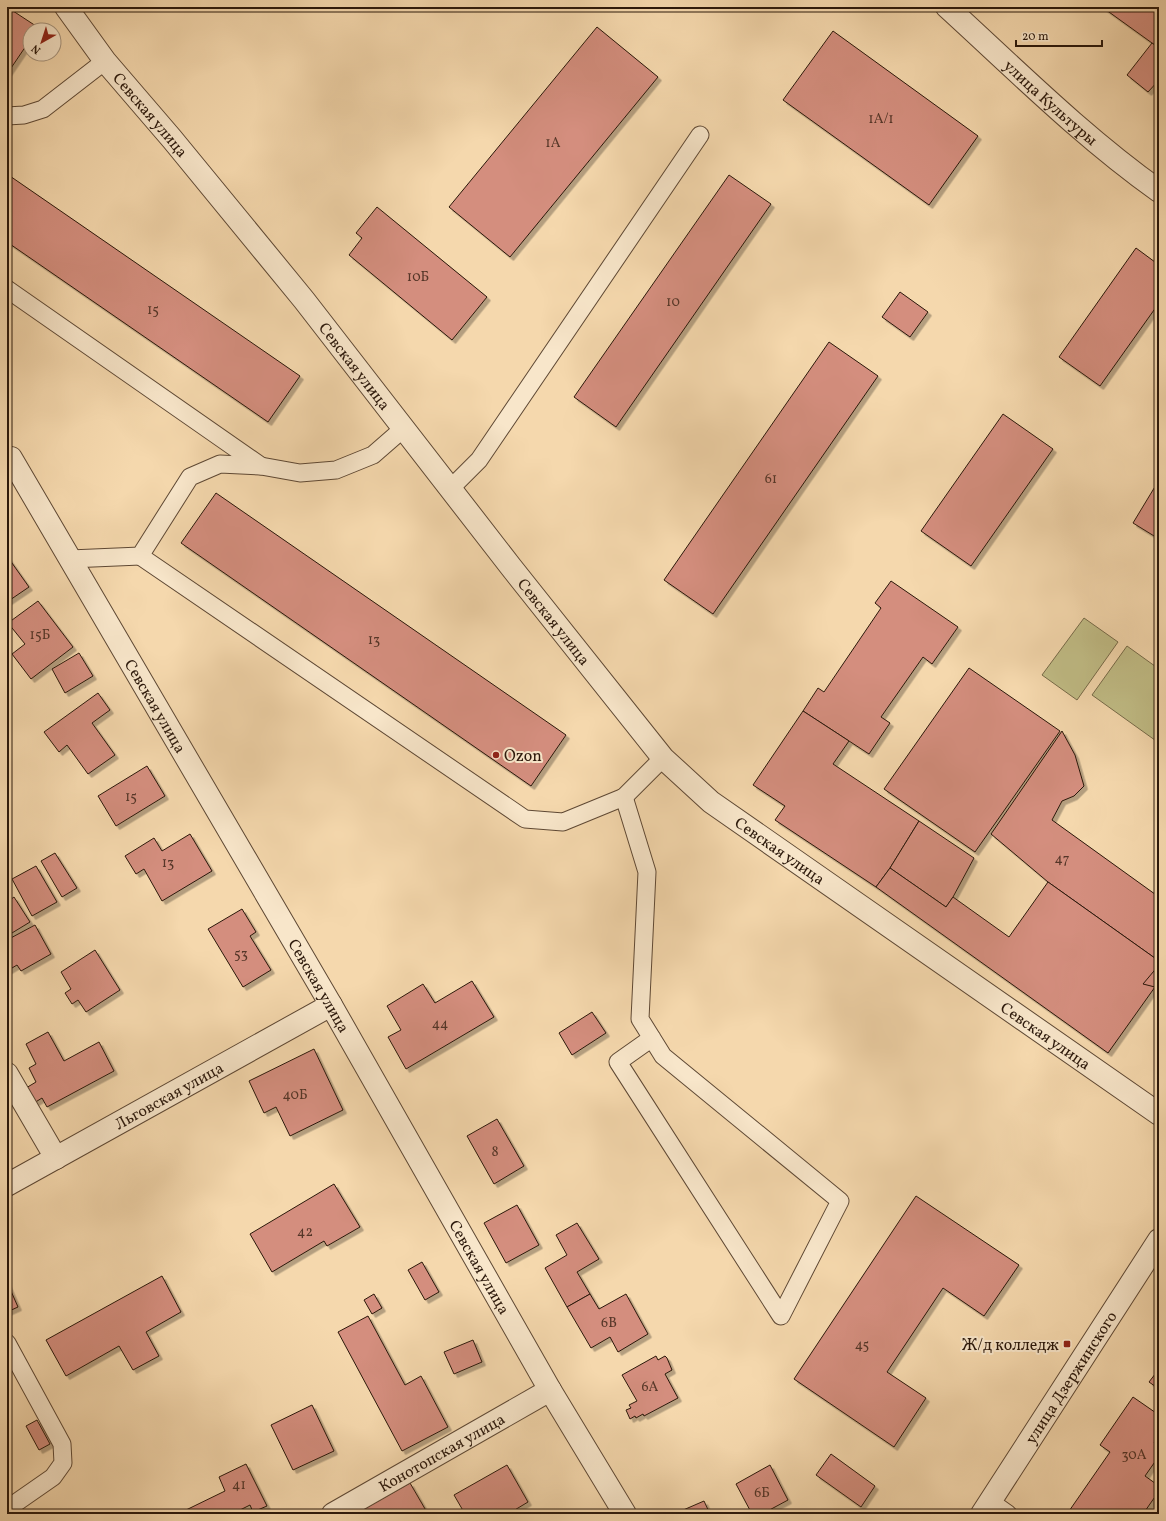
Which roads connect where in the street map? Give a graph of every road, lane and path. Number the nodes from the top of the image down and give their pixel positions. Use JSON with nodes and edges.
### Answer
{"nodes":[{"id":1,"x":66,"y":7,"type":"edge"},
{"id":2,"x":947,"y":7,"type":"edge"},
{"id":3,"x":105,"y":61,"type":"junction"},
{"id":4,"x":7,"y":116,"type":"edge"},
{"id":5,"x":700,"y":135,"type":"dead end"},
{"id":6,"x":1159,"y":191,"type":"edge"},
{"id":7,"x":7,"y":290,"type":"edge"},
{"id":8,"x":404,"y":428,"type":"junction"},
{"id":9,"x":9,"y":459,"type":"edge"},
{"id":10,"x":261,"y":466,"type":"junction"},
{"id":11,"x":450,"y":489,"type":"junction"},
{"id":12,"x":140,"y":556,"type":"junction"},
{"id":13,"x":70,"y":559,"type":"junction"},
{"id":14,"x":662,"y":758,"type":"junction"},
{"id":15,"x":624,"y":797,"type":"junction"},
{"id":16,"x":331,"y":1005,"type":"junction"},
{"id":17,"x":652,"y":1038,"type":"junction"},
{"id":18,"x":7,"y":1074,"type":"edge"},
{"id":19,"x":1159,"y":1114,"type":"edge"},
{"id":20,"x":56,"y":1158,"type":"junction"},
{"id":21,"x":7,"y":1185,"type":"edge"},
{"id":22,"x":1159,"y":1240,"type":"edge"},
{"id":23,"x":7,"y":1343,"type":"edge"},
{"id":24,"x":550,"y":1390,"type":"junction"},
{"id":25,"x":7,"y":1509,"type":"edge"},
{"id":26,"x":994,"y":1510,"type":"edge"},
{"id":27,"x":333,"y":1514,"type":"edge"},
{"id":28,"x":625,"y":1514,"type":"edge"}],
"edges":[{"from":1,"to":3,"type":"street","name":"Севская улица"},
{"from":2,"to":6,"type":"street","name":"улица Культуры"},
{"from":3,"to":4,"type":"lane"},
{"from":3,"to":8,"type":"street","name":"Севская улица"},
{"from":5,"to":11,"type":"lane"},
{"from":7,"to":10,"type":"lane"},
{"from":8,"to":10,"type":"lane"},
{"from":8,"to":11,"type":"street","name":"Севская улица"},
{"from":9,"to":13,"type":"street","name":"Севская улица"},
{"from":10,"to":12,"type":"lane"},
{"from":11,"to":14,"type":"street","name":"Севская улица"},
{"from":12,"to":13,"type":"lane"},
{"from":12,"to":15,"type":"lane"},
{"from":13,"to":16,"type":"street","name":"Севская улица"},
{"from":14,"to":15,"type":"lane"},
{"from":14,"to":19,"type":"street","name":"Севская улица"},
{"from":15,"to":17,"type":"lane"},
{"from":16,"to":20,"type":"street","name":"Льговская улица"},
{"from":16,"to":24,"type":"street","name":"Севская улица"},
{"from":17,"to":17,"type":"lane"},
{"from":18,"to":20,"type":"street"},
{"from":20,"to":21,"type":"street","name":"Льговская улица"},
{"from":22,"to":26,"type":"street","name":"улица Дзержинского"},
{"from":23,"to":25,"type":"lane"},
{"from":24,"to":27,"type":"street","name":"Конотопская улица"},
{"from":24,"to":28,"type":"street","name":"Севская улица"}]}
